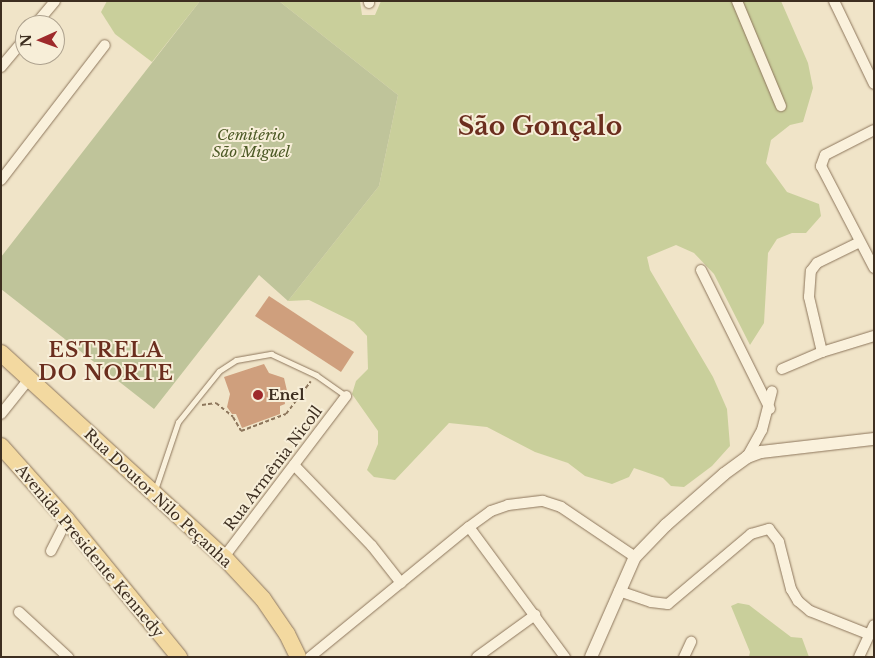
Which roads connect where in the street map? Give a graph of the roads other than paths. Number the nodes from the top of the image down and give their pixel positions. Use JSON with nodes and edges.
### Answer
{"nodes":[{"id":1,"x":55,"y":1,"type":"edge"},
{"id":2,"x":738,"y":1,"type":"edge"},
{"id":3,"x":834,"y":1,"type":"edge"},
{"id":4,"x":44,"y":15,"type":"edge"},
{"id":5,"x":105,"y":46,"type":"dead end"},
{"id":6,"x":15,"y":50,"type":"edge"},
{"id":7,"x":1,"y":67,"type":"edge"},
{"id":8,"x":870,"y":67,"type":"edge"},
{"id":9,"x":874,"y":84,"type":"edge"},
{"id":10,"x":781,"y":106,"type":"dead end"},
{"id":11,"x":874,"y":130,"type":"edge"},
{"id":12,"x":1,"y":180,"type":"edge"},
{"id":13,"x":858,"y":243,"type":"junction"},
{"id":14,"x":874,"y":268,"type":"edge"},
{"id":15,"x":701,"y":270,"type":"dead end"},
{"id":16,"x":874,"y":336,"type":"edge"},
{"id":17,"x":822,"y":352,"type":"junction"},
{"id":18,"x":1,"y":353,"type":"edge"},
{"id":19,"x":782,"y":369,"type":"dead end"},
{"id":20,"x":29,"y":379,"type":"junction"},
{"id":21,"x":772,"y":391,"type":"dead end"},
{"id":22,"x":346,"y":396,"type":"joint"},
{"id":23,"x":770,"y":409,"type":"junction"},
{"id":24,"x":1,"y":414,"type":"edge"},
{"id":25,"x":874,"y":439,"type":"edge"},
{"id":26,"x":1,"y":446,"type":"edge"},
{"id":27,"x":747,"y":457,"type":"junction"},
{"id":28,"x":294,"y":465,"type":"junction"},
{"id":29,"x":153,"y":495,"type":"junction"},
{"id":30,"x":67,"y":520,"type":"junction"},
{"id":31,"x":469,"y":527,"type":"junction"},
{"id":32,"x":51,"y":551,"type":"dead end"},
{"id":33,"x":635,"y":557,"type":"junction"},
{"id":34,"x":224,"y":558,"type":"junction"},
{"id":35,"x":401,"y":583,"type":"junction"},
{"id":36,"x":619,"y":591,"type":"junction"},
{"id":37,"x":19,"y":612,"type":"dead end"},
{"id":38,"x":535,"y":615,"type":"junction"},
{"id":39,"x":871,"y":629,"type":"edge"},
{"id":40,"x":691,"y":642,"type":"dead end"},
{"id":41,"x":68,"y":657,"type":"edge"},
{"id":42,"x":179,"y":657,"type":"edge"},
{"id":43,"x":298,"y":657,"type":"edge"},
{"id":44,"x":310,"y":657,"type":"edge"},
{"id":45,"x":477,"y":657,"type":"edge"},
{"id":46,"x":565,"y":657,"type":"edge"},
{"id":47,"x":591,"y":657,"type":"edge"},
{"id":48,"x":684,"y":657,"type":"edge"},
{"id":49,"x":859,"y":657,"type":"edge"}],
"edges":[{"from":1,"to":4,"type":"street"},
{"from":2,"to":10,"type":"street"},
{"from":3,"to":8,"type":"street"},
{"from":5,"to":12,"type":"street"},
{"from":6,"to":7,"type":"street"},
{"from":8,"to":9,"type":"street"},
{"from":11,"to":13,"type":"street"},
{"from":13,"to":14,"type":"street"},
{"from":13,"to":17,"type":"street"},
{"from":15,"to":23,"type":"street"},
{"from":16,"to":17,"type":"street"},
{"from":17,"to":19,"type":"street"},
{"from":18,"to":20,"type":"main road","name":"Rua Doutor Nilo Peçanha"},
{"from":20,"to":24,"type":"street"},
{"from":20,"to":29,"type":"main road","name":"Rua Doutor Nilo Peçanha"},
{"from":21,"to":23,"type":"street"},
{"from":22,"to":28,"type":"street","name":"Rua Armênia Nicoll"},
{"from":22,"to":29,"type":"lane"},
{"from":23,"to":27,"type":"street"},
{"from":25,"to":27,"type":"street"},
{"from":26,"to":30,"type":"main road","name":"Avenida Presidente Kennedy"},
{"from":27,"to":33,"type":"street"},
{"from":28,"to":34,"type":"street","name":"Rua Armênia Nicoll"},
{"from":28,"to":35,"type":"street"},
{"from":29,"to":34,"type":"main road","name":"Rua Doutor Nilo Peçanha"},
{"from":30,"to":32,"type":"street"},
{"from":30,"to":42,"type":"main road","name":"Avenida Presidente Kennedy"},
{"from":31,"to":33,"type":"street"},
{"from":31,"to":35,"type":"street"},
{"from":31,"to":38,"type":"street"},
{"from":33,"to":36,"type":"street"},
{"from":34,"to":43,"type":"main road","name":"Rua Doutor Nilo Peçanha"},
{"from":35,"to":44,"type":"street"},
{"from":36,"to":39,"type":"street"},
{"from":36,"to":47,"type":"street"},
{"from":37,"to":41,"type":"street"},
{"from":38,"to":45,"type":"street"},
{"from":38,"to":46,"type":"street"},
{"from":39,"to":49,"type":"street"},
{"from":40,"to":48,"type":"street"}]}
